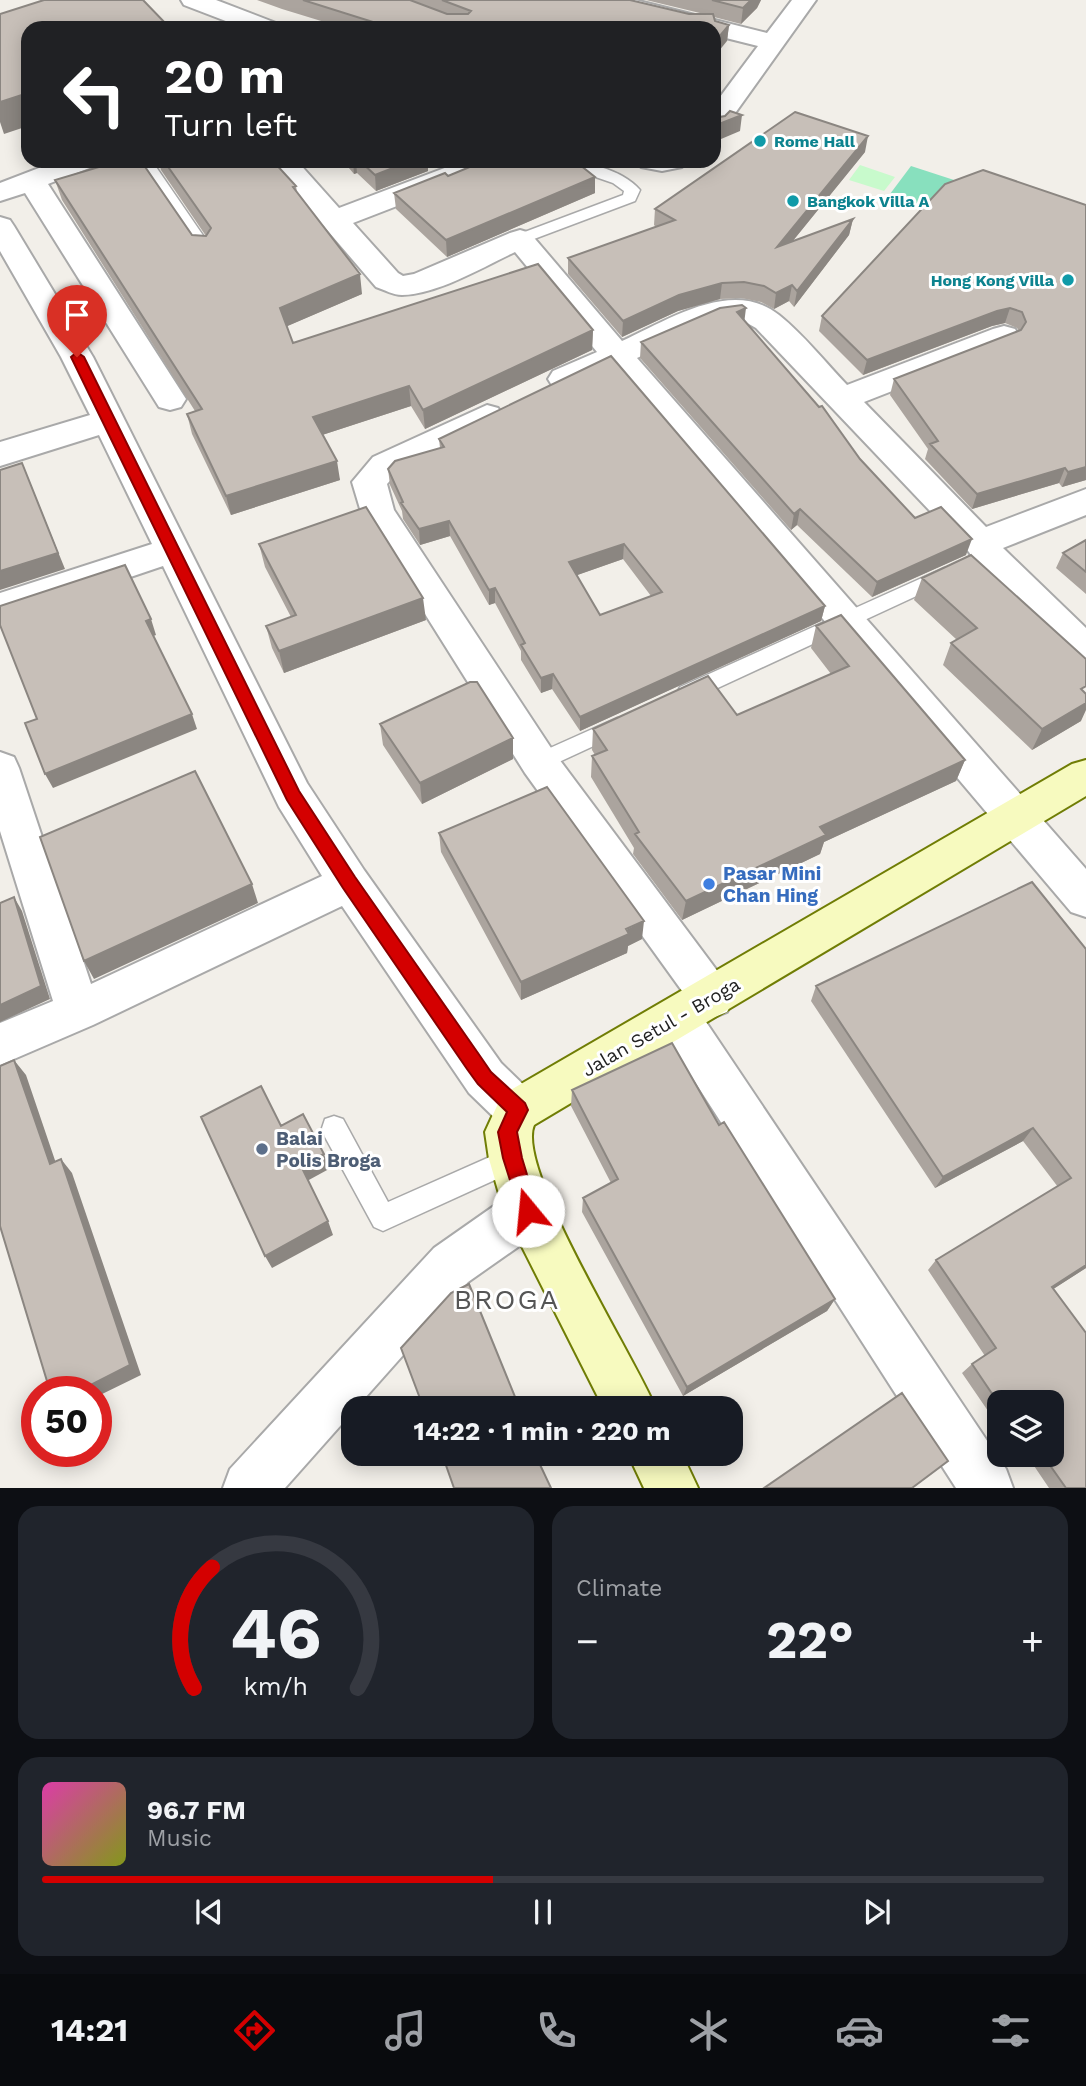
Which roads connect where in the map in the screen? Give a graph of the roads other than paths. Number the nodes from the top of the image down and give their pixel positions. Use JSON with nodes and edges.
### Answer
{"nodes":[{"id":1,"x":193,"y":0,"type":"edge"},
{"id":2,"x":605,"y":0,"type":"edge"},
{"id":3,"x":804,"y":0,"type":"edge"},
{"id":4,"x":248,"y":21,"type":"edge"},
{"id":5,"x":690,"y":21,"type":"edge"},
{"id":6,"x":721,"y":29,"type":"edge"},
{"id":7,"x":774,"y":42,"type":"junction"},
{"id":8,"x":721,"y":111,"type":"edge"},
{"id":9,"x":64,"y":168,"type":"edge"},
{"id":10,"x":149,"y":168,"type":"edge"},
{"id":11,"x":288,"y":168,"type":"edge"},
{"id":12,"x":449,"y":168,"type":"edge"},
{"id":13,"x":583,"y":168,"type":"edge"},
{"id":14,"x":32,"y":181,"type":"junction"},
{"id":15,"x":0,"y":193,"type":"edge"},
{"id":16,"x":335,"y":220,"type":"junction"},
{"id":17,"x":0,"y":226,"type":"edge"},
{"id":18,"x":520,"y":239,"type":"junction"},
{"id":19,"x":205,"y":250,"type":"edge"},
{"id":20,"x":1004,"y":336,"type":"edge"},
{"id":21,"x":616,"y":354,"type":"junction"},
{"id":22,"x":842,"y":399,"type":"junction"},
{"id":23,"x":170,"y":400,"type":"dead end"},
{"id":24,"x":109,"y":421,"type":"junction"},
{"id":25,"x":0,"y":454,"type":"edge"},
{"id":26,"x":1086,"y":501,"type":"edge"},
{"id":27,"x":985,"y":549,"type":"junction"},
{"id":28,"x":172,"y":550,"type":"junction"},
{"id":29,"x":0,"y":607,"type":"edge"},
{"id":30,"x":847,"y":620,"type":"junction"},
{"id":31,"x":1086,"y":652,"type":"edge"},
{"id":32,"x":675,"y":699,"type":"edge"},
{"id":33,"x":638,"y":716,"type":"edge"},
{"id":34,"x":539,"y":762,"type":"junction"},
{"id":35,"x":0,"y":768,"type":"edge"},
{"id":36,"x":1086,"y":776,"type":"edge"},
{"id":37,"x":1017,"y":819,"type":"junction"},
{"id":38,"x":349,"y":883,"type":"junction"},
{"id":39,"x":1086,"y":899,"type":"edge"},
{"id":40,"x":695,"y":1008,"type":"junction"},
{"id":41,"x":78,"y":1011,"type":"junction"},
{"id":42,"x":0,"y":1044,"type":"edge"},
{"id":43,"x":518,"y":1110,"type":"junction"},
{"id":44,"x":334,"y":1128,"type":"dead end"},
{"id":45,"x":512,"y":1158,"type":"junction"},
{"id":46,"x":528,"y":1211,"type":"junction"},
{"id":47,"x":624,"y":1396,"type":"edge"},
{"id":48,"x":660,"y":1466,"type":"edge"},
{"id":49,"x":249,"y":1488,"type":"edge"},
{"id":50,"x":672,"y":1488,"type":"edge"},
{"id":51,"x":987,"y":1488,"type":"edge"}],
"edges":[{"from":1,"to":4,"type":"street"},
{"from":2,"to":5,"type":"street"},
{"from":3,"to":7,"type":"street"},
{"from":6,"to":7,"type":"street"},
{"from":7,"to":8,"type":"street"},
{"from":9,"to":14,"type":"street"},
{"from":10,"to":19,"type":"lane"},
{"from":11,"to":16,"type":"street"},
{"from":12,"to":16,"type":"street"},
{"from":13,"to":18,"type":"lane"},
{"from":14,"to":15,"type":"street"},
{"from":14,"to":23,"type":"street"},
{"from":16,"to":18,"type":"street"},
{"from":17,"to":24,"type":"street"},
{"from":18,"to":21,"type":"street"},
{"from":20,"to":22,"type":"street"},
{"from":21,"to":22,"type":"street"},
{"from":21,"to":30,"type":"street"},
{"from":21,"to":34,"type":"street"},
{"from":22,"to":27,"type":"street"},
{"from":24,"to":25,"type":"street"},
{"from":24,"to":28,"type":"street"},
{"from":26,"to":27,"type":"street"},
{"from":27,"to":30,"type":"lane"},
{"from":27,"to":31,"type":"street"},
{"from":28,"to":29,"type":"street"},
{"from":28,"to":38,"type":"street"},
{"from":30,"to":32,"type":"lane"},
{"from":30,"to":37,"type":"street"},
{"from":33,"to":34,"type":"lane"},
{"from":34,"to":40,"type":"street"},
{"from":35,"to":41,"type":"street"},
{"from":36,"to":37,"type":"main road","name":"Jalan Setul - Broga"},
{"from":37,"to":39,"type":"street"},
{"from":37,"to":40,"type":"main road","name":"Jalan Setul - Broga"},
{"from":38,"to":41,"type":"street"},
{"from":38,"to":43,"type":"street"},
{"from":40,"to":43,"type":"main road","name":"Jalan Setul - Broga"},
{"from":40,"to":51,"type":"street"},
{"from":41,"to":42,"type":"street"},
{"from":43,"to":45,"type":"main road"},
{"from":44,"to":45,"type":"lane"},
{"from":45,"to":46,"type":"main road"},
{"from":46,"to":47,"type":"main road"},
{"from":46,"to":49,"type":"street"},
{"from":48,"to":50,"type":"main road"}]}
